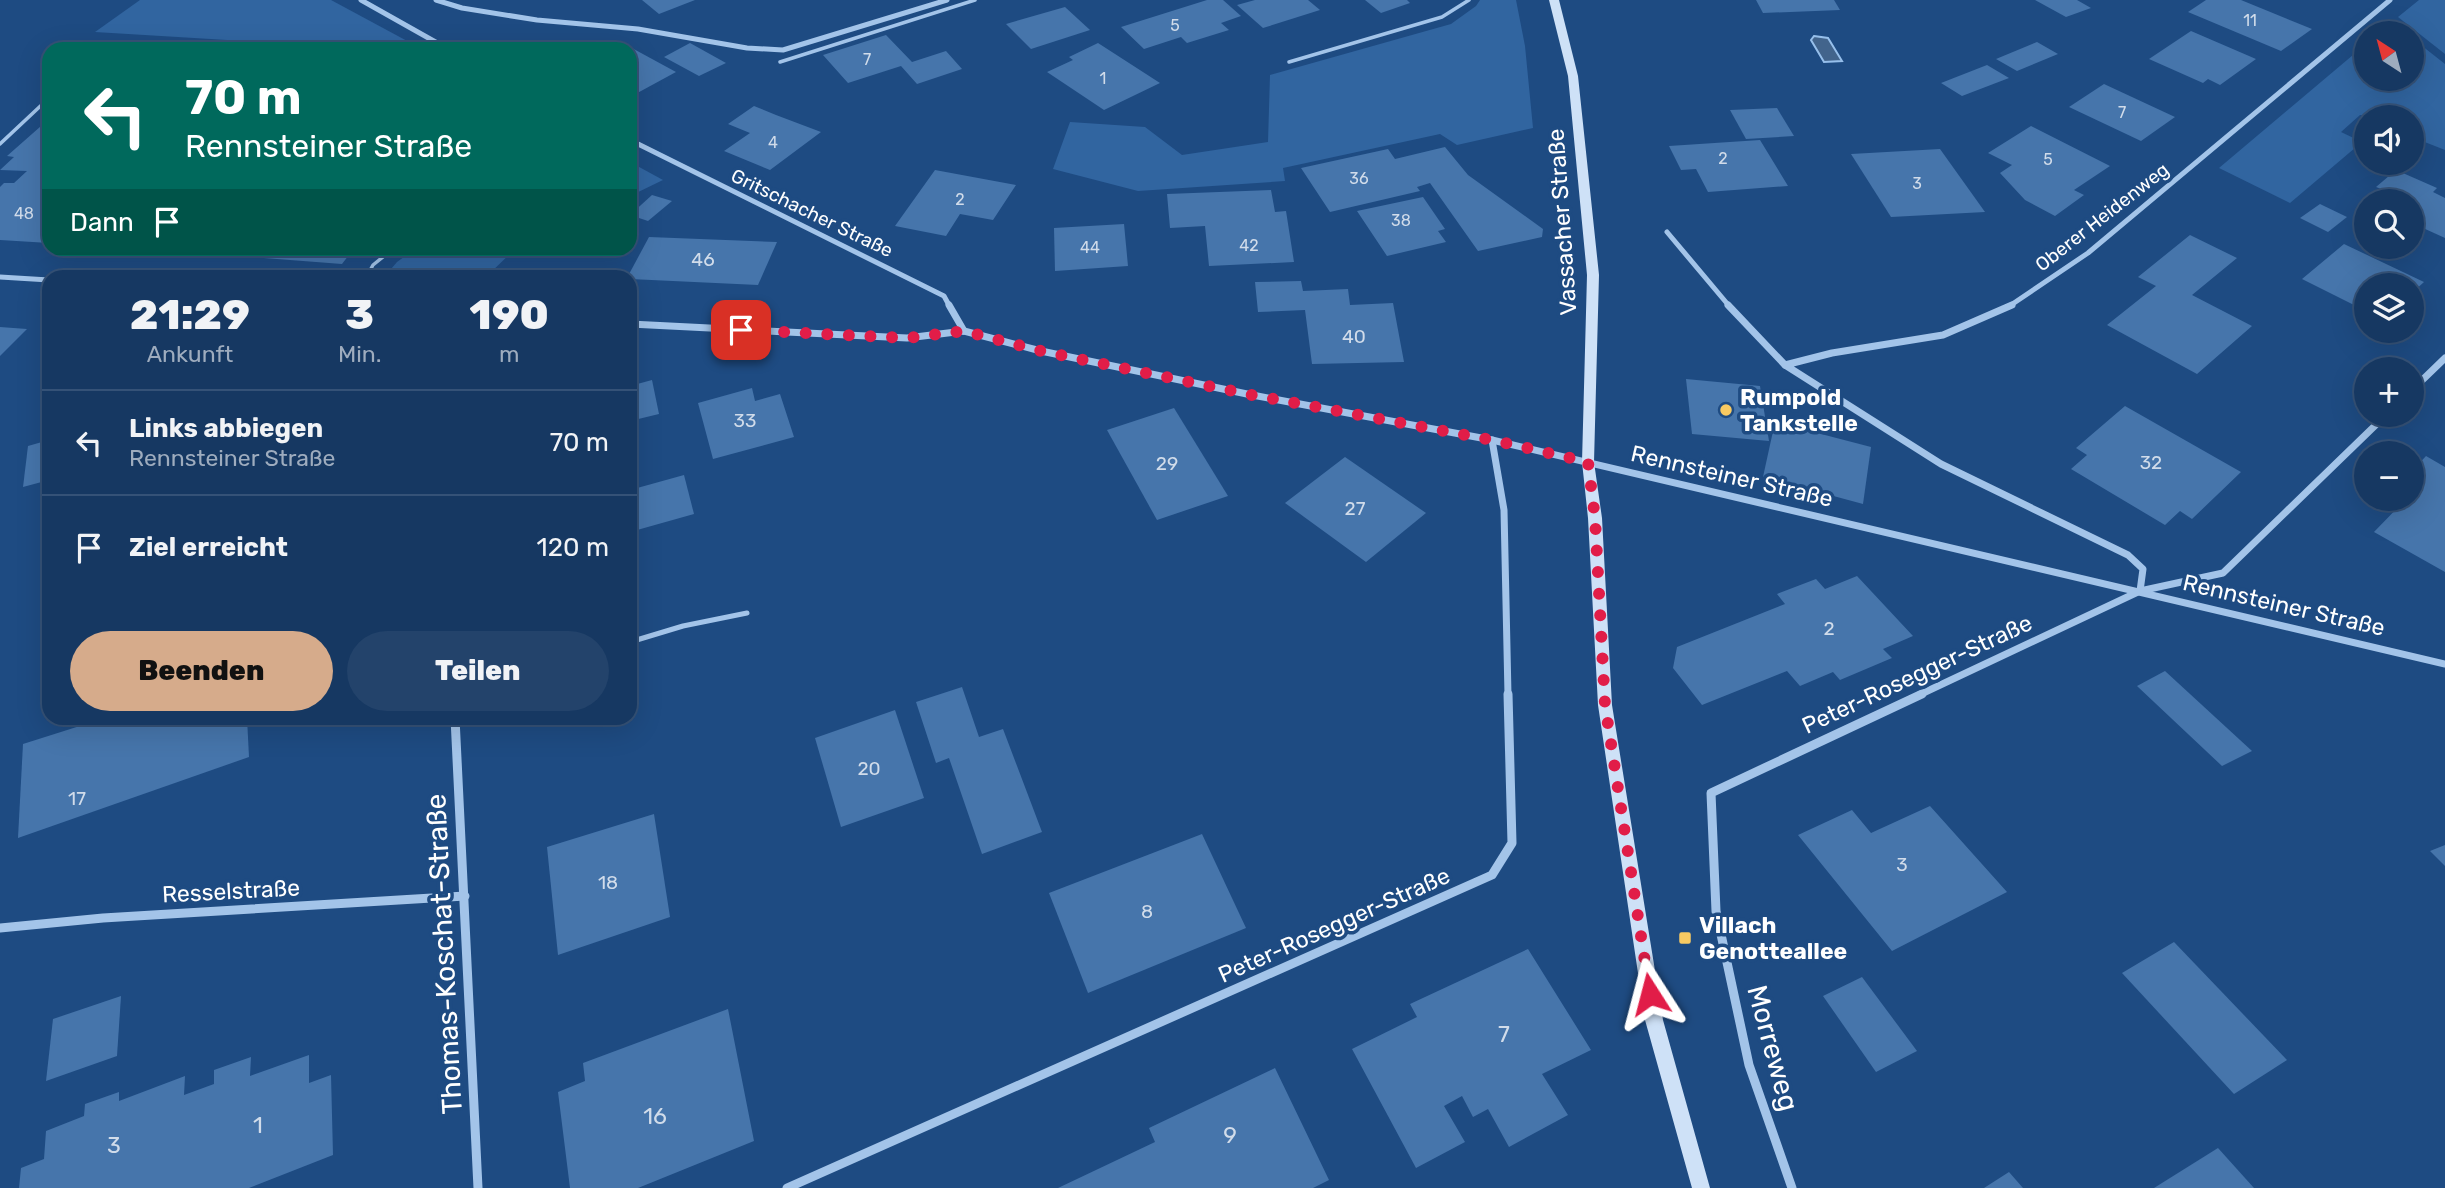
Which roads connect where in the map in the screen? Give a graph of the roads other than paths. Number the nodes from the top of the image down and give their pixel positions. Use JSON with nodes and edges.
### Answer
{"nodes":[{"id":1,"x":361,"y":0,"type":"edge"},
{"id":2,"x":436,"y":0,"type":"edge"},
{"id":3,"x":947,"y":0,"type":"edge"},
{"id":4,"x":975,"y":0,"type":"edge"},
{"id":5,"x":1469,"y":0,"type":"edge"},
{"id":6,"x":1555,"y":0,"type":"edge"},
{"id":7,"x":2390,"y":0,"type":"edge"},
{"id":8,"x":435,"y":42,"type":"edge"},
{"id":9,"x":779,"y":62,"type":"dead end"},
{"id":10,"x":1289,"y":62,"type":"dead end"},
{"id":11,"x":42,"y":105,"type":"edge"},
{"id":12,"x":637,"y":143,"type":"edge"},
{"id":13,"x":0,"y":144,"type":"edge"},
{"id":14,"x":1667,"y":232,"type":"dead end"},
{"id":15,"x":384,"y":256,"type":"edge"},
{"id":16,"x":370,"y":270,"type":"edge"},
{"id":17,"x":0,"y":277,"type":"edge"},
{"id":18,"x":42,"y":280,"type":"edge"},
{"id":19,"x":637,"y":324,"type":"edge"},
{"id":20,"x":964,"y":331,"type":"junction"},
{"id":21,"x":2445,"y":358,"type":"edge"},
{"id":22,"x":1785,"y":365,"type":"junction"},
{"id":23,"x":2424,"y":378,"type":"edge"},
{"id":24,"x":2374,"y":427,"type":"edge"},
{"id":25,"x":1492,"y":440,"type":"junction"},
{"id":26,"x":1588,"y":462,"type":"junction"},
{"id":27,"x":2140,"y":591,"type":"junction"},
{"id":28,"x":747,"y":613,"type":"dead end"},
{"id":29,"x":637,"y":640,"type":"edge"},
{"id":30,"x":2445,"y":664,"type":"edge"},
{"id":31,"x":455,"y":725,"type":"edge"},
{"id":32,"x":1711,"y":793,"type":"joint"},
{"id":33,"x":465,"y":896,"type":"junction"},
{"id":34,"x":0,"y":928,"type":"edge"},
{"id":35,"x":478,"y":1188,"type":"edge"},
{"id":36,"x":787,"y":1188,"type":"edge"},
{"id":37,"x":1702,"y":1188,"type":"edge"},
{"id":38,"x":1792,"y":1188,"type":"edge"}],
"edges":[{"from":1,"to":8,"type":"street"},
{"from":2,"to":3,"type":"street"},
{"from":4,"to":9,"type":"lane"},
{"from":5,"to":10,"type":"lane"},
{"from":6,"to":26,"type":"main road","name":"Vassacher Straße"},
{"from":7,"to":22,"type":"street","name":"Oberer Heidenweg"},
{"from":11,"to":13,"type":"lane"},
{"from":12,"to":20,"type":"street","name":"Gritschacher Straße"},
{"from":14,"to":22,"type":"street"},
{"from":15,"to":16,"type":"lane"},
{"from":17,"to":18,"type":"street"},
{"from":19,"to":20,"type":"street","name":"Rennsteiner Straße"},
{"from":20,"to":25,"type":"street","name":"Rennsteiner Straße"},
{"from":21,"to":23,"type":"street"},
{"from":22,"to":27,"type":"street"},
{"from":24,"to":27,"type":"street"},
{"from":25,"to":26,"type":"street","name":"Rennsteiner Straße"},
{"from":25,"to":36,"type":"street","name":"Peter-Rosegger-Straße"},
{"from":26,"to":27,"type":"street","name":"Rennsteiner Straße"},
{"from":26,"to":37,"type":"main road","name":"Vassacher Straße"},
{"from":27,"to":30,"type":"street","name":"Rennsteiner Straße"},
{"from":27,"to":32,"type":"street","name":"Peter-Rosegger-Straße"},
{"from":28,"to":29,"type":"lane"},
{"from":31,"to":33,"type":"street","name":"Thomas-Koschat-Straße"},
{"from":32,"to":38,"type":"street","name":"Morreweg"},
{"from":33,"to":34,"type":"street","name":"Resselstraße"},
{"from":33,"to":35,"type":"street","name":"Thomas-Koschat-Straße"}]}
